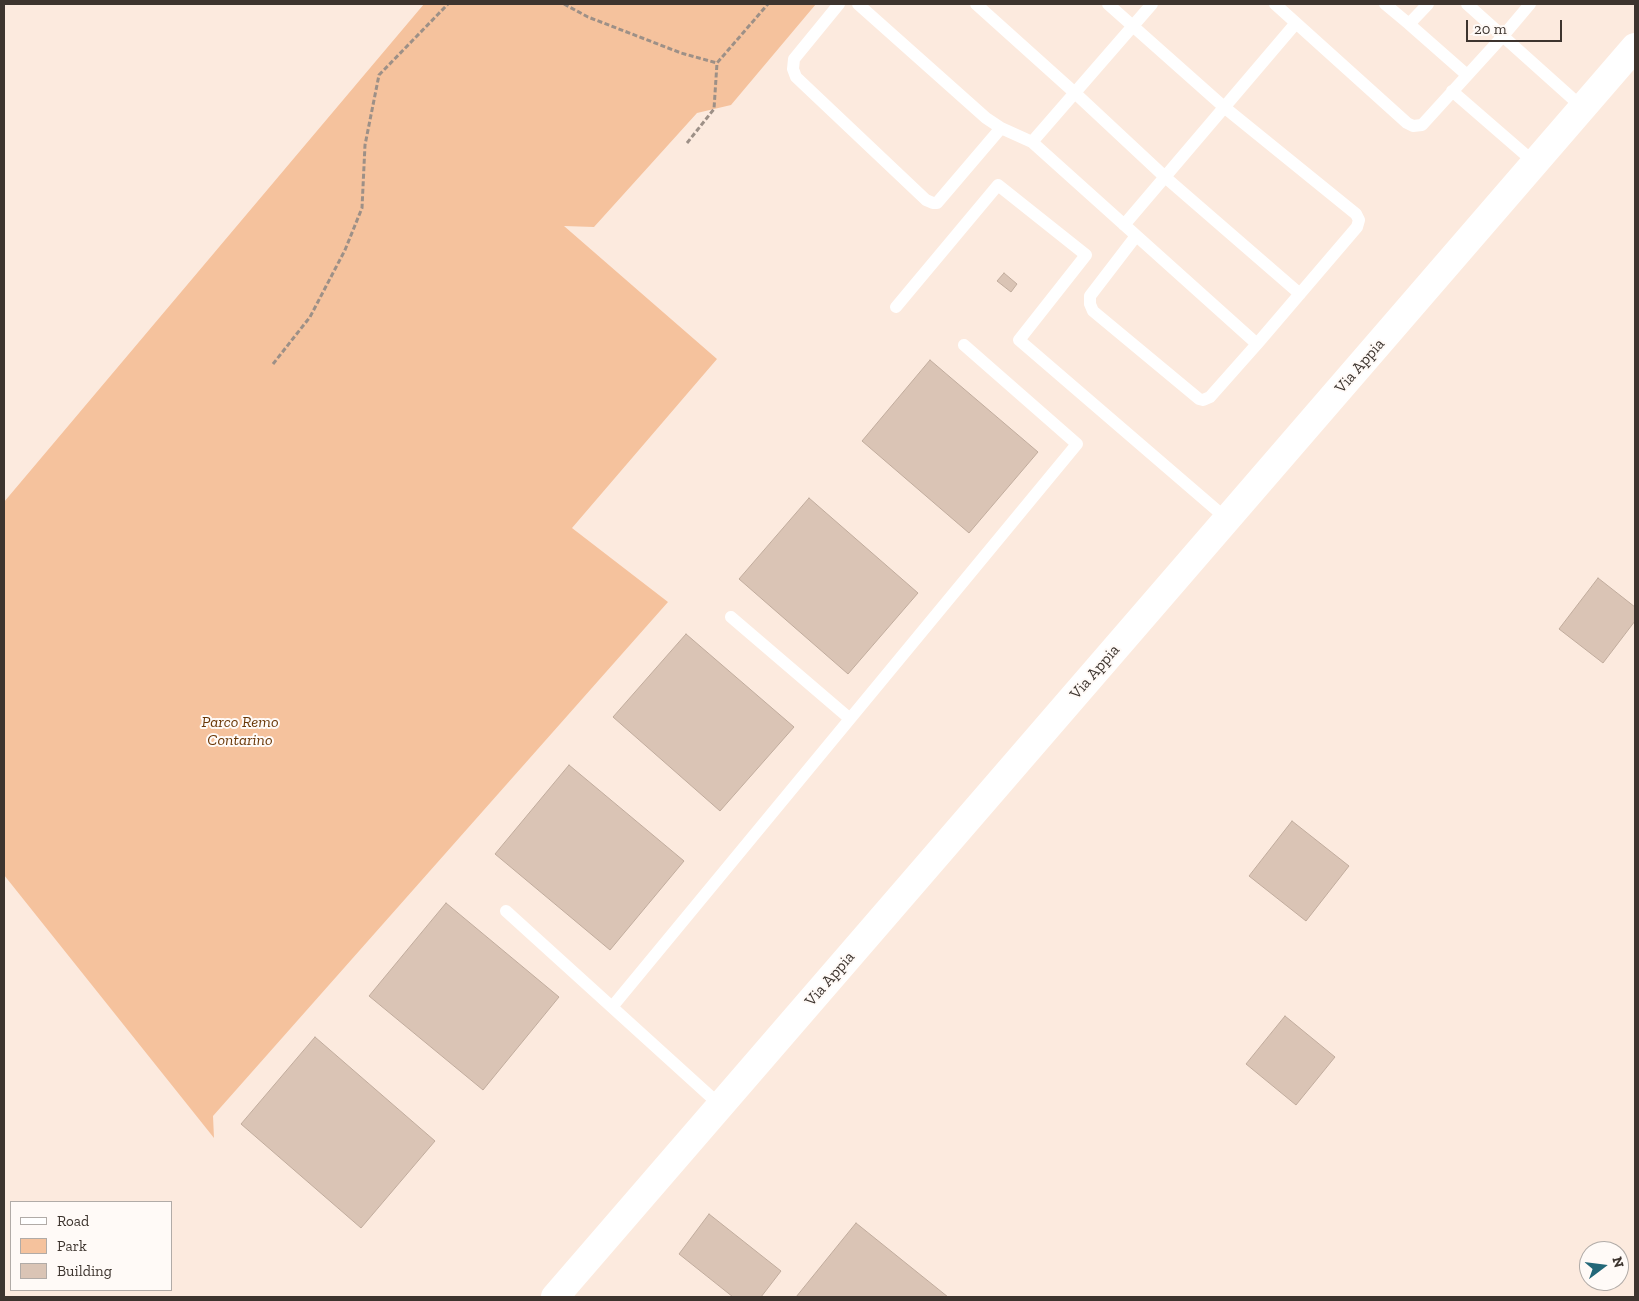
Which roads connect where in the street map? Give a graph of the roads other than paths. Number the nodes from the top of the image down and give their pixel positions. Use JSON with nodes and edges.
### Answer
{"nodes":[{"id":1,"x":839,"y":4,"type":"edge"},
{"id":2,"x":858,"y":4,"type":"edge"},
{"id":3,"x":976,"y":4,"type":"edge"},
{"id":4,"x":1108,"y":4,"type":"edge"},
{"id":5,"x":1152,"y":4,"type":"edge"},
{"id":6,"x":1275,"y":4,"type":"edge"},
{"id":7,"x":1385,"y":4,"type":"edge"},
{"id":8,"x":1428,"y":4,"type":"edge"},
{"id":9,"x":1466,"y":4,"type":"edge"},
{"id":10,"x":1530,"y":4,"type":"edge"},
{"id":11,"x":1296,"y":23,"type":"junction"},
{"id":12,"x":1408,"y":24,"type":"junction"},
{"id":13,"x":1132,"y":26,"type":"junction"},
{"id":14,"x":1503,"y":36,"type":"junction"},
{"id":15,"x":1635,"y":47,"type":"edge"},
{"id":16,"x":1467,"y":74,"type":"junction"},
{"id":17,"x":1452,"y":91,"type":"junction"},
{"id":18,"x":1075,"y":93,"type":"junction"},
{"id":19,"x":1224,"y":107,"type":"junction"},
{"id":20,"x":1583,"y":108,"type":"junction"},
{"id":21,"x":1001,"y":128,"type":"junction"},
{"id":22,"x":1032,"y":142,"type":"junction"},
{"id":23,"x":1535,"y":163,"type":"junction"},
{"id":24,"x":1165,"y":177,"type":"junction"},
{"id":25,"x":1124,"y":225,"type":"junction"},
{"id":26,"x":1136,"y":236,"type":"junction"},
{"id":27,"x":1300,"y":294,"type":"junction"},
{"id":28,"x":896,"y":307,"type":"dead end"},
{"id":29,"x":1257,"y":344,"type":"junction"},
{"id":30,"x":964,"y":345,"type":"dead end"},
{"id":31,"x":1227,"y":519,"type":"junction"},
{"id":32,"x":731,"y":617,"type":"dead end"},
{"id":33,"x":850,"y":718,"type":"junction"},
{"id":34,"x":506,"y":911,"type":"dead end"},
{"id":35,"x":612,"y":1007,"type":"junction"},
{"id":36,"x":721,"y":1106,"type":"junction"},
{"id":37,"x":555,"y":1297,"type":"edge"}],
"edges":[{"from":1,"to":21,"type":"lane"},
{"from":2,"to":21,"type":"lane"},
{"from":3,"to":18,"type":"lane"},
{"from":4,"to":13,"type":"lane"},
{"from":5,"to":13,"type":"lane"},
{"from":6,"to":11,"type":"lane"},
{"from":7,"to":12,"type":"lane"},
{"from":8,"to":12,"type":"lane"},
{"from":9,"to":14,"type":"lane"},
{"from":10,"to":14,"type":"lane"},
{"from":11,"to":17,"type":"lane"},
{"from":11,"to":19,"type":"lane"},
{"from":12,"to":16,"type":"lane"},
{"from":13,"to":18,"type":"lane"},
{"from":13,"to":19,"type":"lane"},
{"from":14,"to":16,"type":"lane"},
{"from":14,"to":20,"type":"lane"},
{"from":15,"to":20,"type":"street","name":"Via Appia"},
{"from":16,"to":17,"type":"lane"},
{"from":17,"to":23,"type":"lane"},
{"from":18,"to":22,"type":"lane"},
{"from":18,"to":24,"type":"lane"},
{"from":19,"to":24,"type":"lane"},
{"from":19,"to":27,"type":"lane"},
{"from":20,"to":23,"type":"street","name":"Via Appia"},
{"from":21,"to":22,"type":"lane"},
{"from":22,"to":25,"type":"lane"},
{"from":23,"to":31,"type":"street","name":"Via Appia"},
{"from":24,"to":25,"type":"lane"},
{"from":24,"to":27,"type":"lane"},
{"from":25,"to":26,"type":"lane"},
{"from":26,"to":29,"type":"lane"},
{"from":26,"to":29,"type":"lane"},
{"from":27,"to":29,"type":"lane"},
{"from":28,"to":31,"type":"lane"},
{"from":30,"to":33,"type":"lane"},
{"from":31,"to":36,"type":"street","name":"Via Appia"},
{"from":32,"to":33,"type":"lane"},
{"from":33,"to":35,"type":"lane"},
{"from":34,"to":35,"type":"lane"},
{"from":35,"to":36,"type":"lane"},
{"from":36,"to":37,"type":"street","name":"Via Appia"}]}
